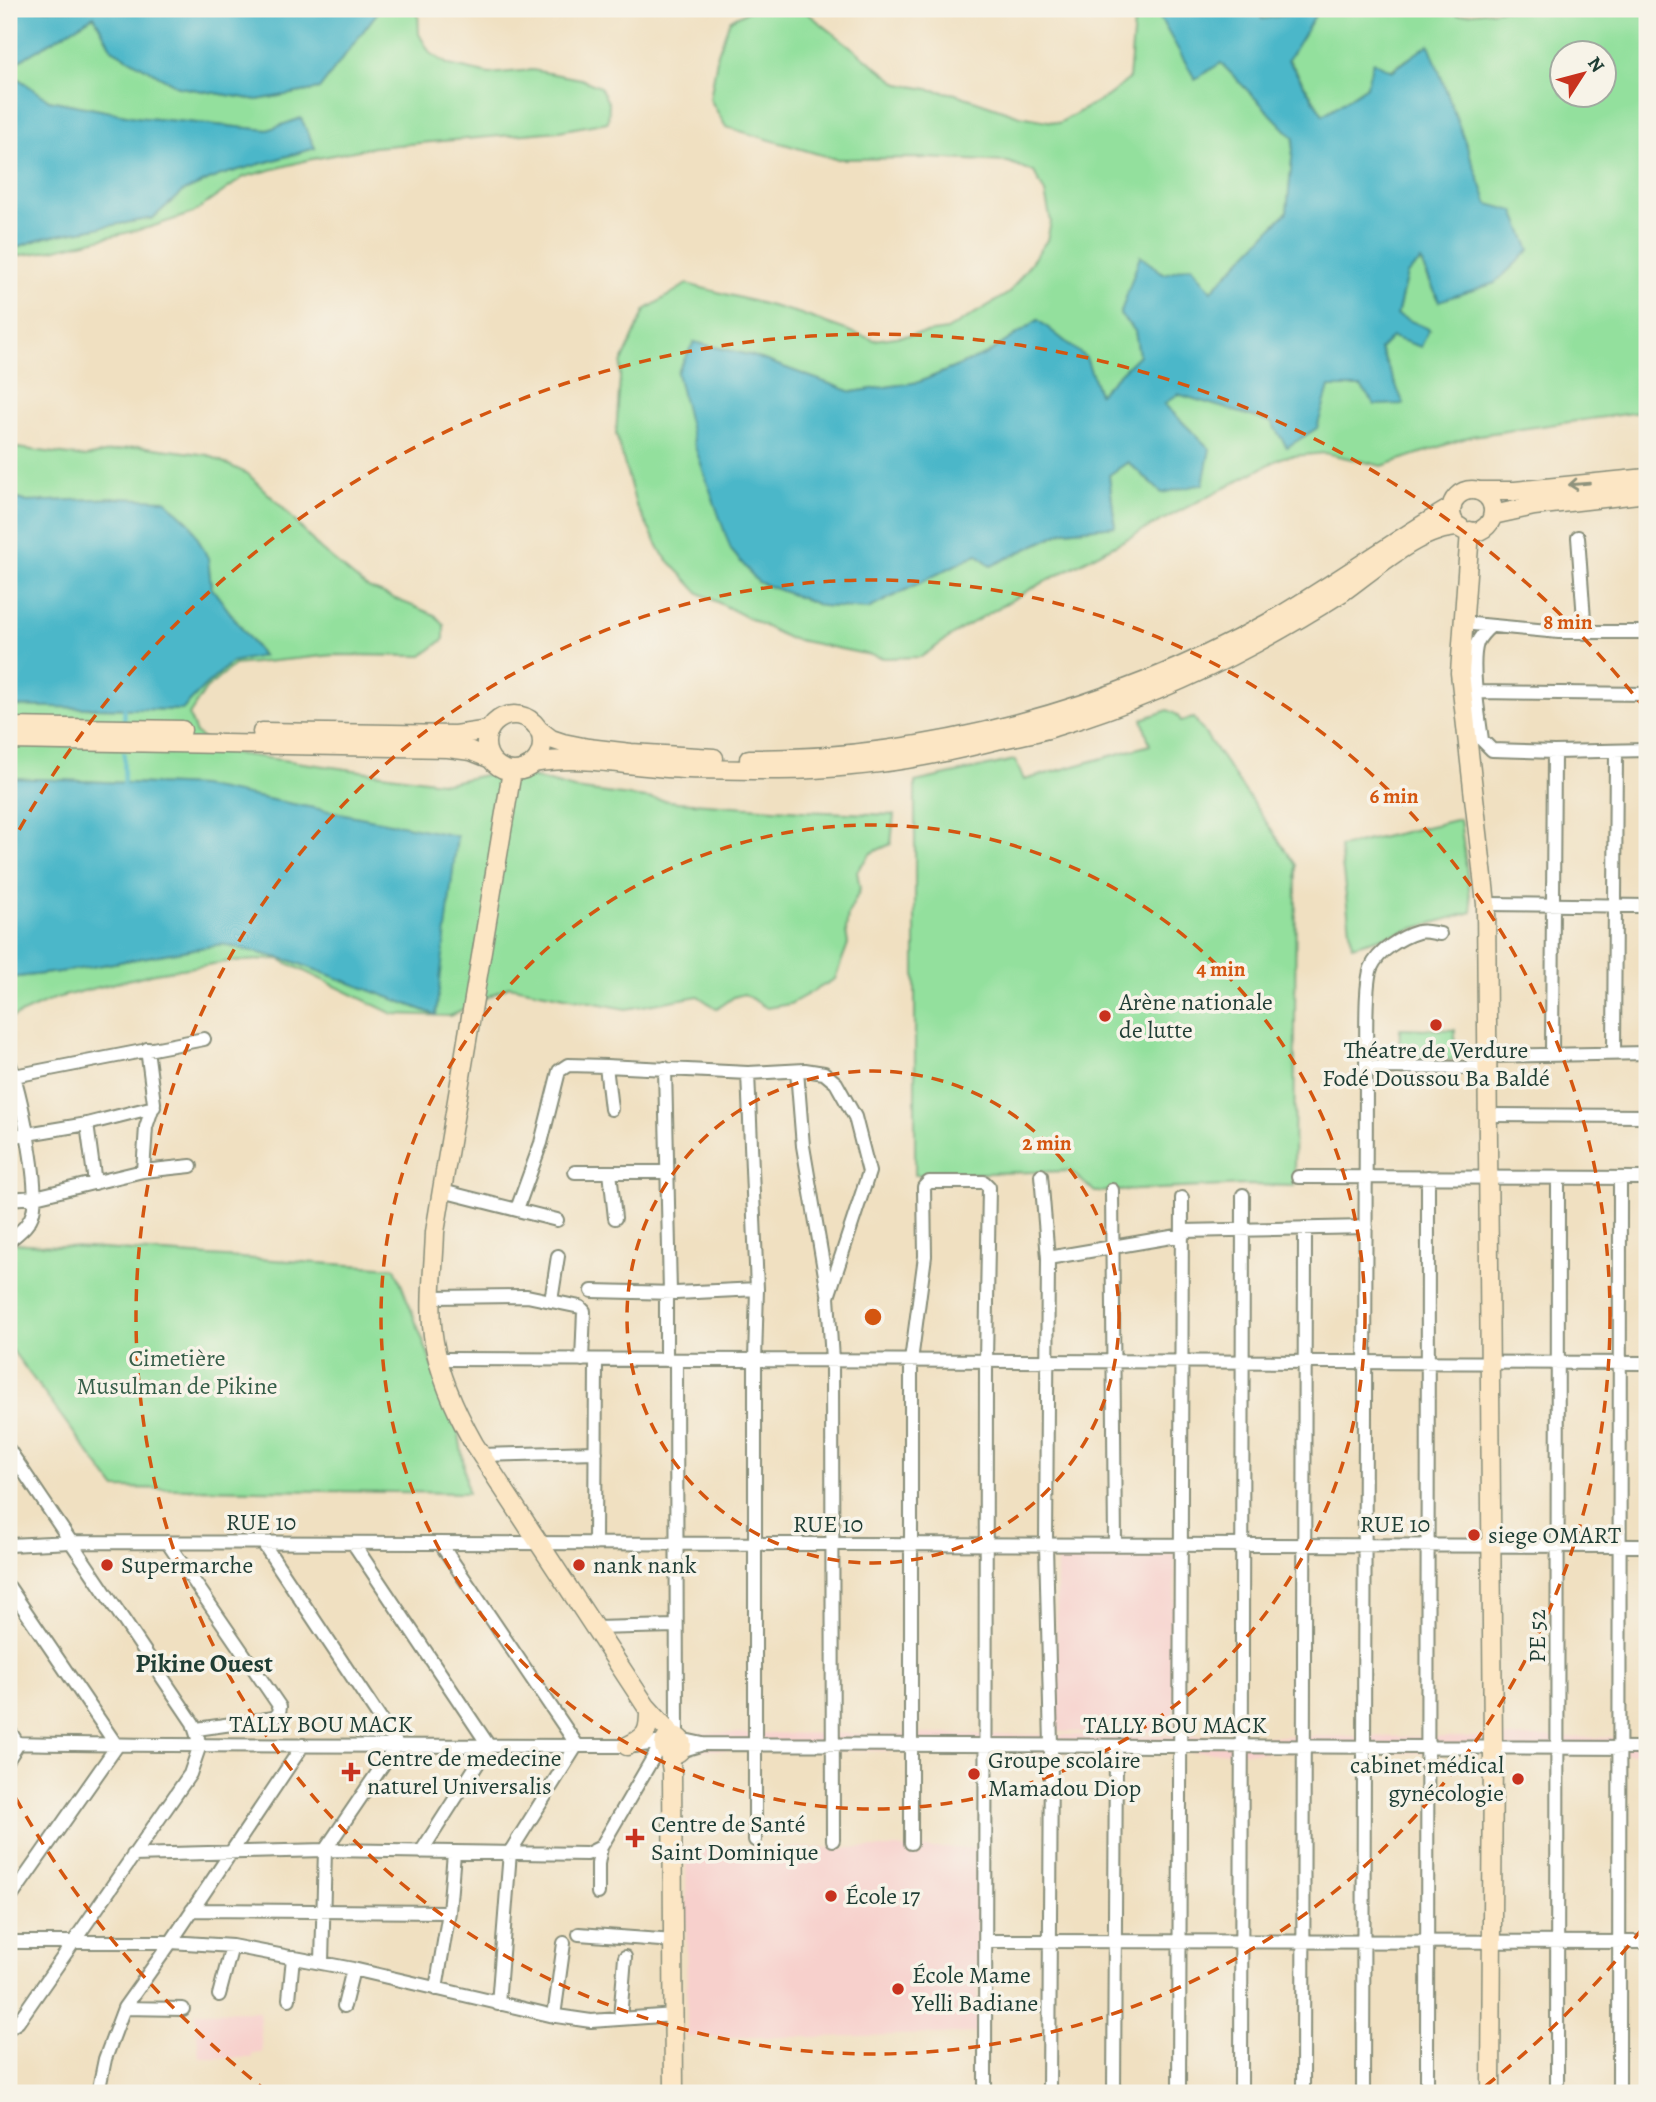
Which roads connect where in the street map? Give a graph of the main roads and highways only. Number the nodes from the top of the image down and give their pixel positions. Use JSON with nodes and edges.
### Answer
{"nodes":[{"id":1,"x":1647,"y":478,"type":"edge"},
{"id":2,"x":1480,"y":491,"type":"junction"},
{"id":3,"x":1647,"y":493,"type":"edge"},
{"id":4,"x":1452,"y":507,"type":"junction"},
{"id":5,"x":1493,"y":515,"type":"junction"},
{"id":6,"x":1465,"y":529,"type":"junction"},
{"id":7,"x":9,"y":727,"type":"edge"},
{"id":8,"x":538,"y":729,"type":"junction"},
{"id":9,"x":489,"y":730,"type":"junction"},
{"id":10,"x":9,"y":740,"type":"edge"},
{"id":11,"x":491,"y":759,"type":"junction"},
{"id":12,"x":534,"y":762,"type":"junction"},
{"id":13,"x":512,"y":771,"type":"junction"},
{"id":14,"x":651,"y":1713,"type":"junction"},
{"id":15,"x":630,"y":1746,"type":"road end"},
{"id":16,"x":674,"y":2093,"type":"edge"},
{"id":17,"x":1491,"y":2093,"type":"edge"}],
"edges":[{"from":1,"to":2,"type":"main road","one_way":true},
{"from":2,"to":4,"type":"main road"},
{"from":2,"to":5,"type":"main road"},
{"from":3,"to":5,"type":"main road"},
{"from":4,"to":6,"type":"main road"},
{"from":4,"to":8,"type":"main road"},
{"from":5,"to":6,"type":"main road"},
{"from":6,"to":12,"type":"main road"},
{"from":6,"to":17,"type":"main road"},
{"from":7,"to":9,"type":"main road"},
{"from":8,"to":9,"type":"main road"},
{"from":8,"to":12,"type":"main road"},
{"from":9,"to":11,"type":"main road"},
{"from":10,"to":11,"type":"main road"},
{"from":11,"to":13,"type":"main road"},
{"from":12,"to":13,"type":"main road"},
{"from":13,"to":14,"type":"main road"},
{"from":14,"to":15,"type":"main road"},
{"from":14,"to":16,"type":"main road"}]}
